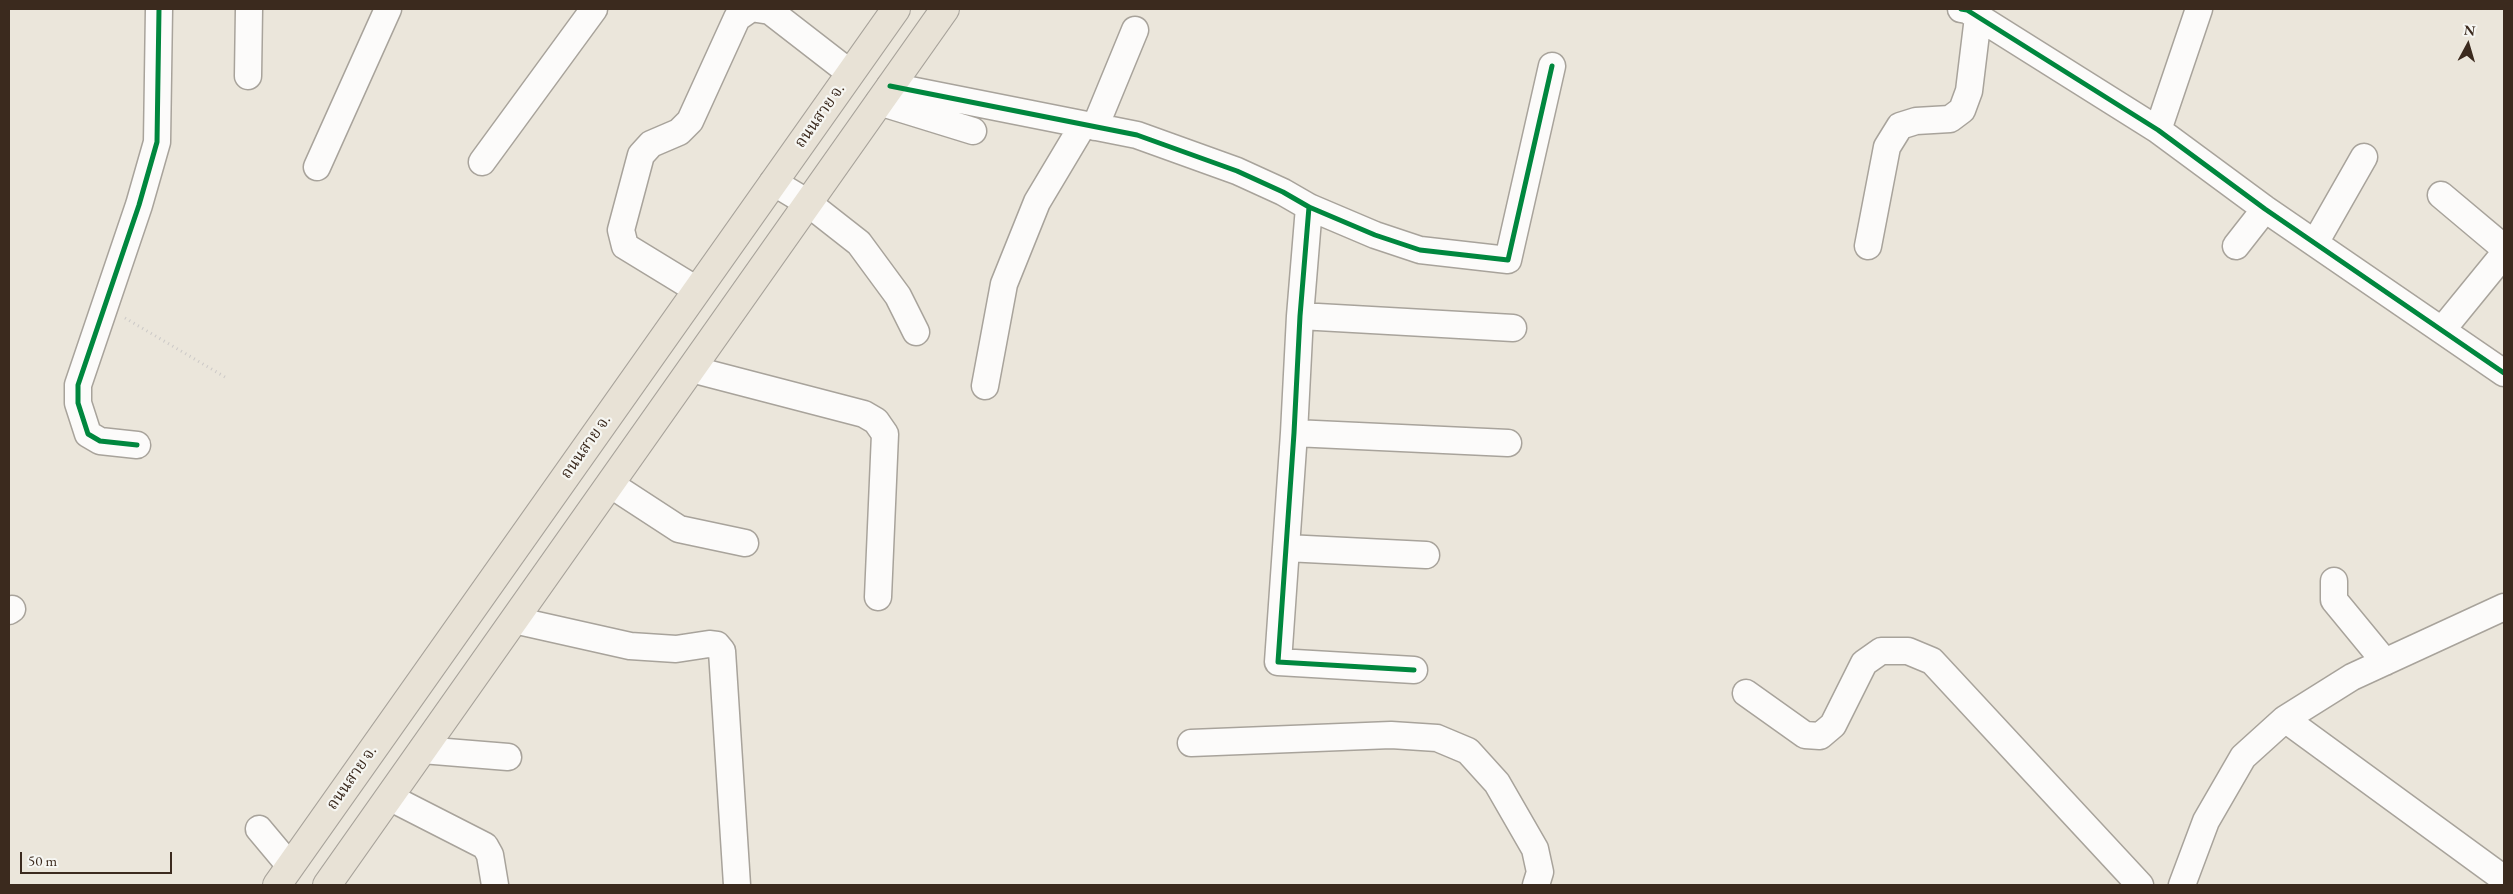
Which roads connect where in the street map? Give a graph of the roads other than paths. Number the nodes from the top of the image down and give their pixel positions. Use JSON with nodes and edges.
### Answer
{"nodes":[{"id":1,"x":159,"y":9,"type":"edge"},
{"id":2,"x":249,"y":9,"type":"edge"},
{"id":3,"x":388,"y":9,"type":"edge"},
{"id":4,"x":594,"y":9,"type":"edge"},
{"id":5,"x":750,"y":9,"type":"edge"},
{"id":6,"x":758,"y":9,"type":"edge"},
{"id":7,"x":896,"y":9,"type":"edge"},
{"id":8,"x":945,"y":9,"type":"edge"},
{"id":9,"x":2199,"y":9,"type":"edge"},
{"id":10,"x":1968,"y":11,"type":"edge"},
{"id":11,"x":1135,"y":30,"type":"dead end"},
{"id":12,"x":1552,"y":66,"type":"dead end"},
{"id":13,"x":850,"y":73,"type":"junction"},
{"id":14,"x":248,"y":76,"type":"dead end"},
{"id":15,"x":884,"y":94,"type":"junction"},
{"id":16,"x":1089,"y":126,"type":"junction"},
{"id":17,"x":2158,"y":130,"type":"junction"},
{"id":18,"x":973,"y":131,"type":"dead end"},
{"id":19,"x":2364,"y":157,"type":"dead end"},
{"id":20,"x":482,"y":162,"type":"dead end"},
{"id":21,"x":317,"y":167,"type":"dead end"},
{"id":22,"x":773,"y":182,"type":"junction"},
{"id":23,"x":2441,"y":195,"type":"dead end"},
{"id":24,"x":808,"y":203,"type":"junction"},
{"id":25,"x":1309,"y":207,"type":"junction"},
{"id":26,"x":2265,"y":209,"type":"junction"},
{"id":27,"x":2315,"y":243,"type":"junction"},
{"id":28,"x":1868,"y":246,"type":"dead end"},
{"id":29,"x":2236,"y":246,"type":"dead end"},
{"id":30,"x":2504,"y":248,"type":"edge"},
{"id":31,"x":2504,"y":254,"type":"edge"},
{"id":32,"x":697,"y":290,"type":"junction"},
{"id":33,"x":1300,"y":316,"type":"junction"},
{"id":34,"x":1513,"y":328,"type":"dead end"},
{"id":35,"x":2442,"y":330,"type":"junction"},
{"id":36,"x":916,"y":332,"type":"dead end"},
{"id":37,"x":690,"y":369,"type":"junction"},
{"id":38,"x":2504,"y":373,"type":"edge"},
{"id":39,"x":985,"y":386,"type":"dead end"},
{"id":40,"x":1294,"y":433,"type":"junction"},
{"id":41,"x":1508,"y":443,"type":"dead end"},
{"id":42,"x":137,"y":445,"type":"dead end"},
{"id":43,"x":610,"y":484,"type":"junction"},
{"id":44,"x":745,"y":543,"type":"dead end"},
{"id":45,"x":1286,"y":548,"type":"junction"},
{"id":46,"x":1426,"y":555,"type":"dead end"},
{"id":47,"x":2334,"y":581,"type":"dead end"},
{"id":48,"x":878,"y":597,"type":"dead end"},
{"id":49,"x":2504,"y":607,"type":"edge"},
{"id":50,"x":514,"y":620,"type":"junction"},
{"id":51,"x":2386,"y":662,"type":"junction"},
{"id":52,"x":1414,"y":670,"type":"dead end"},
{"id":53,"x":1746,"y":693,"type":"dead end"},
{"id":54,"x":2284,"y":719,"type":"junction"},
{"id":55,"x":1191,"y":743,"type":"dead end"},
{"id":56,"x":422,"y":750,"type":"junction"},
{"id":57,"x":508,"y":757,"type":"dead end"},
{"id":58,"x":389,"y":797,"type":"junction"},
{"id":59,"x":259,"y":829,"type":"dead end"},
{"id":60,"x":284,"y":875,"type":"edge"},
{"id":61,"x":2504,"y":879,"type":"edge"},
{"id":62,"x":327,"y":885,"type":"edge"},
{"id":63,"x":495,"y":885,"type":"edge"},
{"id":64,"x":737,"y":885,"type":"edge"},
{"id":65,"x":1536,"y":885,"type":"edge"},
{"id":66,"x":2140,"y":885,"type":"edge"},
{"id":67,"x":2182,"y":885,"type":"edge"}],
"edges":[{"from":1,"to":42,"type":"street"},
{"from":2,"to":14,"type":"street"},
{"from":3,"to":21,"type":"street"},
{"from":4,"to":20,"type":"street"},
{"from":5,"to":32,"type":"street"},
{"from":6,"to":13,"type":"street"},
{"from":7,"to":13,"type":"main road","name":"ถนนสาย จ."},
{"from":8,"to":15,"type":"main road"},
{"from":9,"to":17,"type":"street"},
{"from":10,"to":17,"type":"street"},
{"from":10,"to":28,"type":"street"},
{"from":11,"to":16,"type":"street"},
{"from":12,"to":25,"type":"street"},
{"from":13,"to":22,"type":"main road","name":"ถนนสาย จ."},
{"from":15,"to":16,"type":"street"},
{"from":15,"to":18,"type":"street"},
{"from":15,"to":24,"type":"main road"},
{"from":16,"to":25,"type":"street"},
{"from":16,"to":39,"type":"street"},
{"from":17,"to":26,"type":"street"},
{"from":19,"to":27,"type":"street"},
{"from":22,"to":24,"type":"street"},
{"from":22,"to":32,"type":"main road","name":"ถนนสาย จ."},
{"from":23,"to":30,"type":"street"},
{"from":24,"to":36,"type":"street"},
{"from":24,"to":37,"type":"main road"},
{"from":25,"to":33,"type":"street"},
{"from":26,"to":27,"type":"street"},
{"from":26,"to":29,"type":"street"},
{"from":27,"to":35,"type":"street"},
{"from":31,"to":35,"type":"street"},
{"from":32,"to":60,"type":"main road","name":"ถนนสาย จ."},
{"from":33,"to":34,"type":"street"},
{"from":33,"to":40,"type":"street"},
{"from":35,"to":38,"type":"street"},
{"from":37,"to":43,"type":"main road"},
{"from":37,"to":48,"type":"street"},
{"from":40,"to":41,"type":"street"},
{"from":40,"to":45,"type":"street"},
{"from":43,"to":44,"type":"street"},
{"from":43,"to":50,"type":"main road"},
{"from":45,"to":46,"type":"street"},
{"from":45,"to":52,"type":"street"},
{"from":47,"to":51,"type":"street"},
{"from":49,"to":51,"type":"street"},
{"from":50,"to":56,"type":"main road"},
{"from":50,"to":64,"type":"street"},
{"from":51,"to":54,"type":"street"},
{"from":53,"to":66,"type":"street"},
{"from":54,"to":61,"type":"street"},
{"from":54,"to":67,"type":"street"},
{"from":55,"to":65,"type":"street"},
{"from":56,"to":57,"type":"street"},
{"from":56,"to":58,"type":"main road"},
{"from":58,"to":62,"type":"main road"},
{"from":58,"to":63,"type":"street"},
{"from":59,"to":60,"type":"street"}]}
